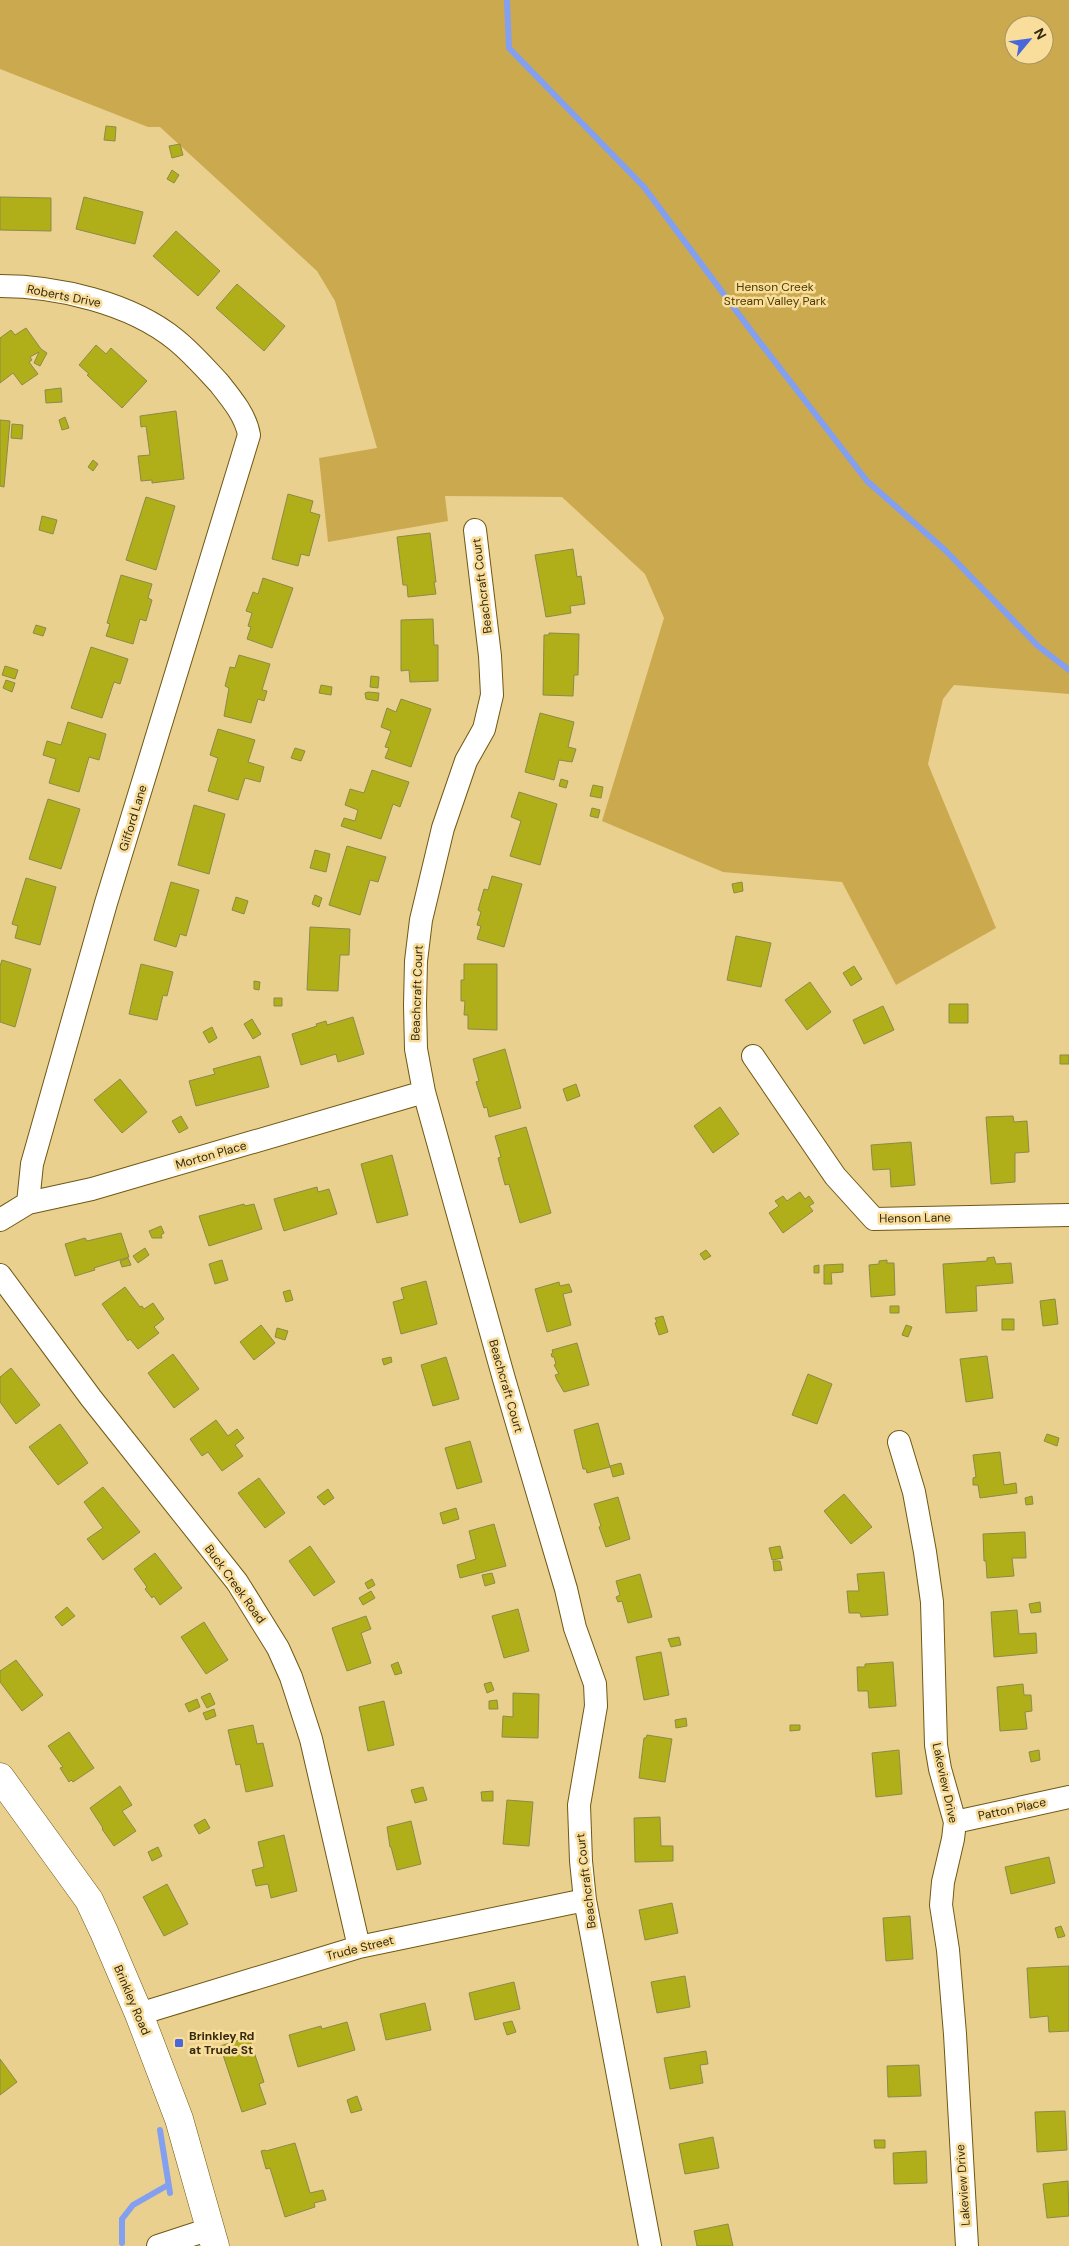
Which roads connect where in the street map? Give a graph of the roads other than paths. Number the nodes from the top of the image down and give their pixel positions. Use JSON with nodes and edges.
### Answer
{"nodes":[{"id":1,"x":0,"y":286,"type":"edge"},
{"id":2,"x":249,"y":436,"type":"joint"},
{"id":3,"x":475,"y":530,"type":"dead end"},
{"id":4,"x":753,"y":1056,"type":"dead end"},
{"id":5,"x":424,"y":1092,"type":"junction"},
{"id":6,"x":28,"y":1203,"type":"junction"},
{"id":7,"x":1069,"y":1215,"type":"edge"},
{"id":8,"x":0,"y":1220,"type":"edge"},
{"id":9,"x":0,"y":1275,"type":"edge"},
{"id":10,"x":899,"y":1442,"type":"dead end"},
{"id":11,"x":0,"y":1777,"type":"edge"},
{"id":12,"x":1069,"y":1797,"type":"edge"},
{"id":13,"x":955,"y":1822,"type":"junction"},
{"id":14,"x":586,"y":1900,"type":"junction"},
{"id":15,"x":359,"y":1947,"type":"junction"},
{"id":16,"x":140,"y":2014,"type":"junction"},
{"id":17,"x":212,"y":2238,"type":"edge"},
{"id":18,"x":158,"y":2246,"type":"edge"},
{"id":19,"x":650,"y":2246,"type":"edge"},
{"id":20,"x":967,"y":2246,"type":"edge"}],
"edges":[{"from":1,"to":2,"type":"street","name":"Roberts Drive"},
{"from":2,"to":6,"type":"street","name":"Gifford Lane"},
{"from":3,"to":5,"type":"street","name":"Beachcraft Court"},
{"from":4,"to":7,"type":"street","name":"Henson Lane"},
{"from":5,"to":6,"type":"street","name":"Morton Place"},
{"from":5,"to":14,"type":"street","name":"Beachcraft Court"},
{"from":6,"to":8,"type":"street","name":"Morton Place"},
{"from":9,"to":15,"type":"street","name":"Buck Creek Road"},
{"from":10,"to":13,"type":"street","name":"Lakeview Drive"},
{"from":11,"to":16,"type":"main road","name":"Brinkley Road"},
{"from":12,"to":13,"type":"street","name":"Patton Place"},
{"from":13,"to":20,"type":"street","name":"Lakeview Drive"},
{"from":14,"to":15,"type":"street","name":"Trude Street"},
{"from":14,"to":19,"type":"street","name":"Beachcraft Court"},
{"from":15,"to":16,"type":"street","name":"Trude Street"},
{"from":16,"to":17,"type":"main road","name":"Brinkley Road"},
{"from":17,"to":18,"type":"street"}]}
